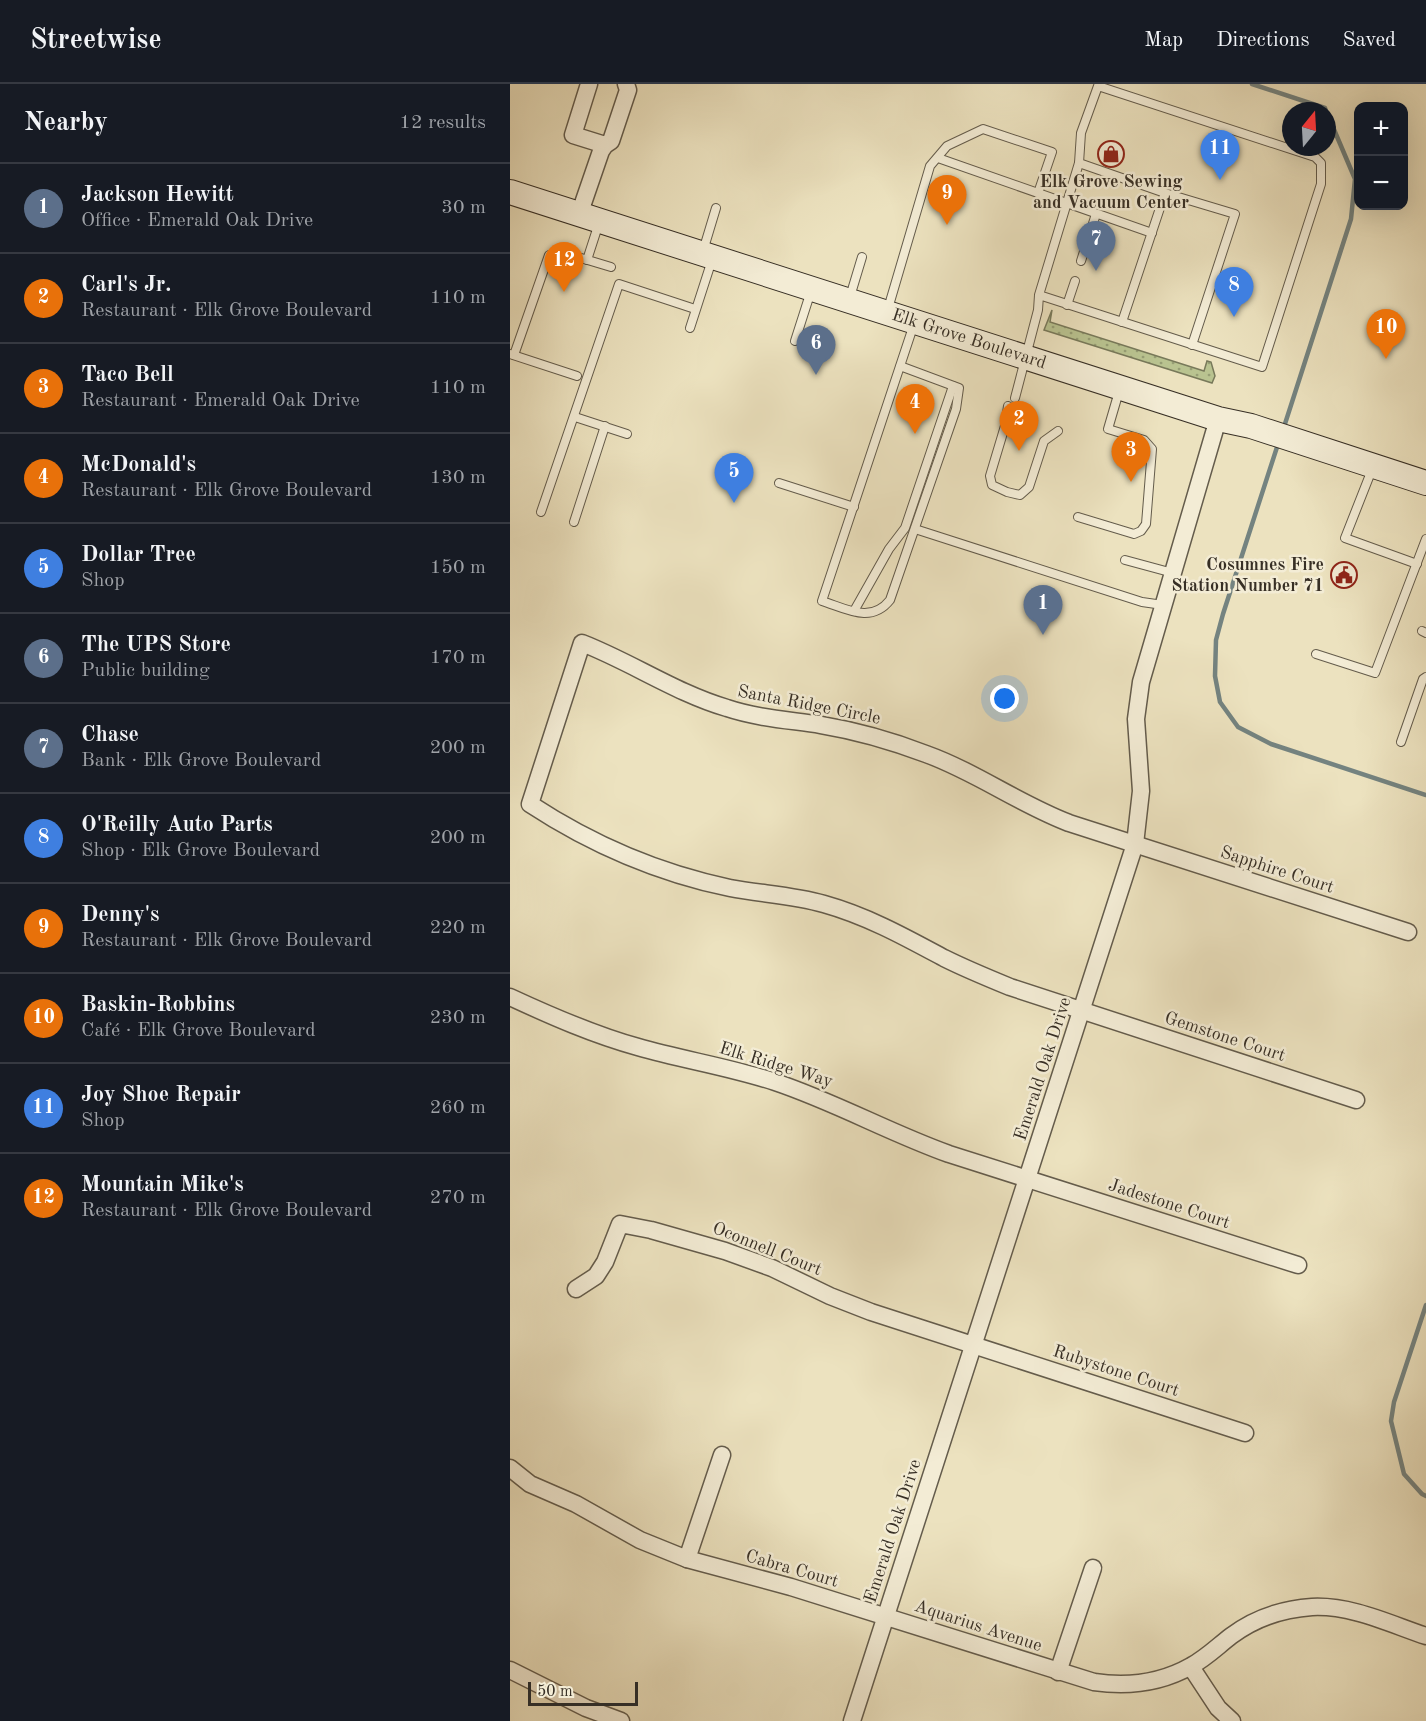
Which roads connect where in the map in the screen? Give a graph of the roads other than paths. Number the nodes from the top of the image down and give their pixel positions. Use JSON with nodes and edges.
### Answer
{"nodes":[{"id":1,"x":589,"y":84,"type":"edge"},
{"id":2,"x":626,"y":84,"type":"edge"},
{"id":3,"x":604,"y":145,"type":"junction"},
{"id":4,"x":938,"y":158,"type":"junction"},
{"id":5,"x":1079,"y":163,"type":"junction"},
{"id":6,"x":1038,"y":193,"type":"junction"},
{"id":7,"x":1165,"y":193,"type":"junction"},
{"id":8,"x":512,"y":198,"type":"edge"},
{"id":9,"x":1067,"y":204,"type":"junction"},
{"id":10,"x":716,"y":208,"type":"dead end"},
{"id":11,"x":1096,"y":214,"type":"junction"},
{"id":12,"x":589,"y":218,"type":"junction"},
{"id":13,"x":1152,"y":233,"type":"junction"},
{"id":14,"x":708,"y":255,"type":"junction"},
{"id":15,"x":862,"y":257,"type":"dead end"},
{"id":16,"x":587,"y":260,"type":"junction"},
{"id":17,"x":1081,"y":261,"type":"dead end"},
{"id":18,"x":611,"y":267,"type":"dead end"},
{"id":19,"x":1075,"y":281,"type":"dead end"},
{"id":20,"x":812,"y":288,"type":"junction"},
{"id":21,"x":1039,"y":295,"type":"junction"},
{"id":22,"x":849,"y":300,"type":"junction"},
{"id":23,"x":1067,"y":304,"type":"junction"},
{"id":24,"x":695,"y":309,"type":"junction"},
{"id":25,"x":887,"y":312,"type":"junction"},
{"id":26,"x":915,"y":321,"type":"junction"},
{"id":27,"x":1122,"y":322,"type":"junction"},
{"id":28,"x":690,"y":328,"type":"dead end"},
{"id":29,"x":795,"y":341,"type":"dead end"},
{"id":30,"x":1192,"y":345,"type":"junction"},
{"id":31,"x":512,"y":354,"type":"edge"},
{"id":32,"x":1026,"y":357,"type":"junction"},
{"id":33,"x":900,"y":366,"type":"junction"},
{"id":34,"x":577,"y":376,"type":"dead end"},
{"id":35,"x":953,"y":386,"type":"junction"},
{"id":36,"x":1120,"y":387,"type":"junction"},
{"id":37,"x":1015,"y":398,"type":"dead end"},
{"id":38,"x":1008,"y":406,"type":"dead end"},
{"id":39,"x":575,"y":417,"type":"junction"},
{"id":40,"x":1218,"y":419,"type":"junction"},
{"id":41,"x":605,"y":426,"type":"junction"},
{"id":42,"x":1058,"y":430,"type":"dead end"},
{"id":43,"x":627,"y":434,"type":"dead end"},
{"id":44,"x":1373,"y":466,"type":"junction"},
{"id":45,"x":779,"y":483,"type":"dead end"},
{"id":46,"x":1426,"y":483,"type":"edge"},
{"id":47,"x":854,"y":507,"type":"junction"},
{"id":48,"x":542,"y":512,"type":"dead end"},
{"id":49,"x":1078,"y":517,"type":"dead end"},
{"id":50,"x":574,"y":522,"type":"dead end"},
{"id":51,"x":915,"y":529,"type":"junction"},
{"id":52,"x":1426,"y":539,"type":"edge"},
{"id":53,"x":1125,"y":560,"type":"dead end"},
{"id":54,"x":1416,"y":564,"type":"junction"},
{"id":55,"x":1173,"y":573,"type":"junction"},
{"id":56,"x":1163,"y":605,"type":"junction"},
{"id":57,"x":855,"y":611,"type":"junction"},
{"id":58,"x":1316,"y":654,"type":"dead end"},
{"id":59,"x":1426,"y":677,"type":"edge"},
{"id":60,"x":1401,"y":742,"type":"dead end"},
{"id":61,"x":1135,"y":844,"type":"junction"},
{"id":62,"x":1408,"y":932,"type":"dead end"},
{"id":63,"x":510,"y":997,"type":"edge"},
{"id":64,"x":1082,"y":1011,"type":"junction"},
{"id":65,"x":1356,"y":1100,"type":"dead end"},
{"id":66,"x":1028,"y":1179,"type":"junction"},
{"id":67,"x":1298,"y":1266,"type":"dead end"},
{"id":68,"x":576,"y":1289,"type":"dead end"},
{"id":69,"x":974,"y":1346,"type":"junction"},
{"id":70,"x":1245,"y":1433,"type":"dead end"},
{"id":71,"x":723,"y":1455,"type":"dead end"},
{"id":72,"x":510,"y":1468,"type":"edge"},
{"id":73,"x":687,"y":1559,"type":"junction"},
{"id":74,"x":1093,"y":1568,"type":"dead end"},
{"id":75,"x":886,"y":1617,"type":"junction"},
{"id":76,"x":1426,"y":1636,"type":"edge"},
{"id":77,"x":1191,"y":1667,"type":"junction"},
{"id":78,"x":510,"y":1670,"type":"edge"},
{"id":79,"x":1058,"y":1672,"type":"junction"},
{"id":80,"x":621,"y":1721,"type":"edge"},
{"id":81,"x":852,"y":1721,"type":"edge"},
{"id":82,"x":1232,"y":1721,"type":"edge"}],
"edges":[{"from":1,"to":3,"type":"street"},
{"from":2,"to":3,"type":"street"},
{"from":3,"to":12,"type":"street"},
{"from":4,"to":6,"type":"lane"},
{"from":4,"to":6,"type":"lane"},
{"from":4,"to":25,"type":"lane"},
{"from":5,"to":7,"type":"lane"},
{"from":5,"to":9,"type":"lane"},
{"from":5,"to":30,"type":"lane"},
{"from":6,"to":9,"type":"lane"},
{"from":7,"to":13,"type":"lane"},
{"from":7,"to":30,"type":"lane"},
{"from":8,"to":12,"type":"main road","name":"Elk Grove Boulevard"},
{"from":9,"to":11,"type":"lane"},
{"from":9,"to":21,"type":"lane"},
{"from":10,"to":14,"type":"lane"},
{"from":11,"to":13,"type":"lane"},
{"from":11,"to":17,"type":"lane"},
{"from":12,"to":14,"type":"main road","name":"Elk Grove Boulevard"},
{"from":12,"to":16,"type":"lane"},
{"from":13,"to":27,"type":"lane"},
{"from":14,"to":20,"type":"main road","name":"Elk Grove Boulevard"},
{"from":14,"to":24,"type":"lane"},
{"from":15,"to":22,"type":"lane"},
{"from":16,"to":18,"type":"lane"},
{"from":16,"to":31,"type":"lane"},
{"from":19,"to":23,"type":"lane"},
{"from":20,"to":22,"type":"main road","name":"Elk Grove Boulevard"},
{"from":20,"to":29,"type":"lane"},
{"from":21,"to":23,"type":"lane"},
{"from":21,"to":32,"type":"lane"},
{"from":22,"to":25,"type":"main road","name":"Elk Grove Boulevard"},
{"from":23,"to":27,"type":"lane"},
{"from":24,"to":28,"type":"lane"},
{"from":24,"to":39,"type":"lane"},
{"from":25,"to":26,"type":"main road","name":"Elk Grove Boulevard"},
{"from":26,"to":32,"type":"main road","name":"Elk Grove Boulevard"},
{"from":26,"to":33,"type":"lane"},
{"from":27,"to":30,"type":"lane"},
{"from":31,"to":34,"type":"lane"},
{"from":32,"to":36,"type":"main road","name":"Elk Grove Boulevard"},
{"from":32,"to":37,"type":"lane"},
{"from":33,"to":35,"type":"lane"},
{"from":33,"to":47,"type":"lane"},
{"from":35,"to":51,"type":"lane"},
{"from":35,"to":57,"type":"lane"},
{"from":36,"to":40,"type":"main road","name":"Elk Grove Boulevard"},
{"from":36,"to":49,"type":"lane"},
{"from":38,"to":42,"type":"lane"},
{"from":39,"to":41,"type":"lane"},
{"from":39,"to":48,"type":"lane"},
{"from":40,"to":44,"type":"main road","name":"Elk Grove Boulevard"},
{"from":40,"to":55,"type":"street","name":"Emerald Oak Drive"},
{"from":41,"to":43,"type":"lane"},
{"from":41,"to":50,"type":"lane"},
{"from":44,"to":46,"type":"main road","name":"Elk Grove Boulevard"},
{"from":44,"to":54,"type":"lane"},
{"from":45,"to":47,"type":"lane"},
{"from":47,"to":57,"type":"lane"},
{"from":51,"to":56,"type":"lane"},
{"from":51,"to":57,"type":"lane"},
{"from":52,"to":54,"type":"lane"},
{"from":53,"to":55,"type":"lane"},
{"from":54,"to":58,"type":"lane"},
{"from":55,"to":56,"type":"street","name":"Emerald Oak Drive"},
{"from":56,"to":61,"type":"street","name":"Emerald Oak Drive"},
{"from":59,"to":60,"type":"lane"},
{"from":61,"to":62,"type":"street","name":"Sapphire Court"},
{"from":61,"to":64,"type":"street","name":"Emerald Oak Drive"},
{"from":61,"to":64,"type":"street","name":"Santa Ridge Circle"},
{"from":63,"to":66,"type":"street","name":"Elk Ridge Way"},
{"from":64,"to":65,"type":"street","name":"Gemstone Court"},
{"from":64,"to":66,"type":"street","name":"Emerald Oak Drive"},
{"from":66,"to":67,"type":"street","name":"Jadestone Court"},
{"from":66,"to":69,"type":"street","name":"Emerald Oak Drive"},
{"from":68,"to":69,"type":"street","name":"Oconnell Court"},
{"from":69,"to":70,"type":"street","name":"Rubystone Court"},
{"from":69,"to":75,"type":"street","name":"Emerald Oak Drive"},
{"from":71,"to":73,"type":"street"},
{"from":72,"to":73,"type":"street","name":"Cabra Court"},
{"from":73,"to":75,"type":"street","name":"Cabra Court"},
{"from":74,"to":79,"type":"street","name":"Aquarius Avenue"},
{"from":75,"to":79,"type":"street","name":"Aquarius Avenue"},
{"from":75,"to":81,"type":"street","name":"Emerald Oak Drive"},
{"from":76,"to":77,"type":"street","name":"Aquarius Avenue"},
{"from":77,"to":79,"type":"street","name":"Aquarius Avenue"},
{"from":77,"to":82,"type":"street"},
{"from":78,"to":80,"type":"street"}]}
